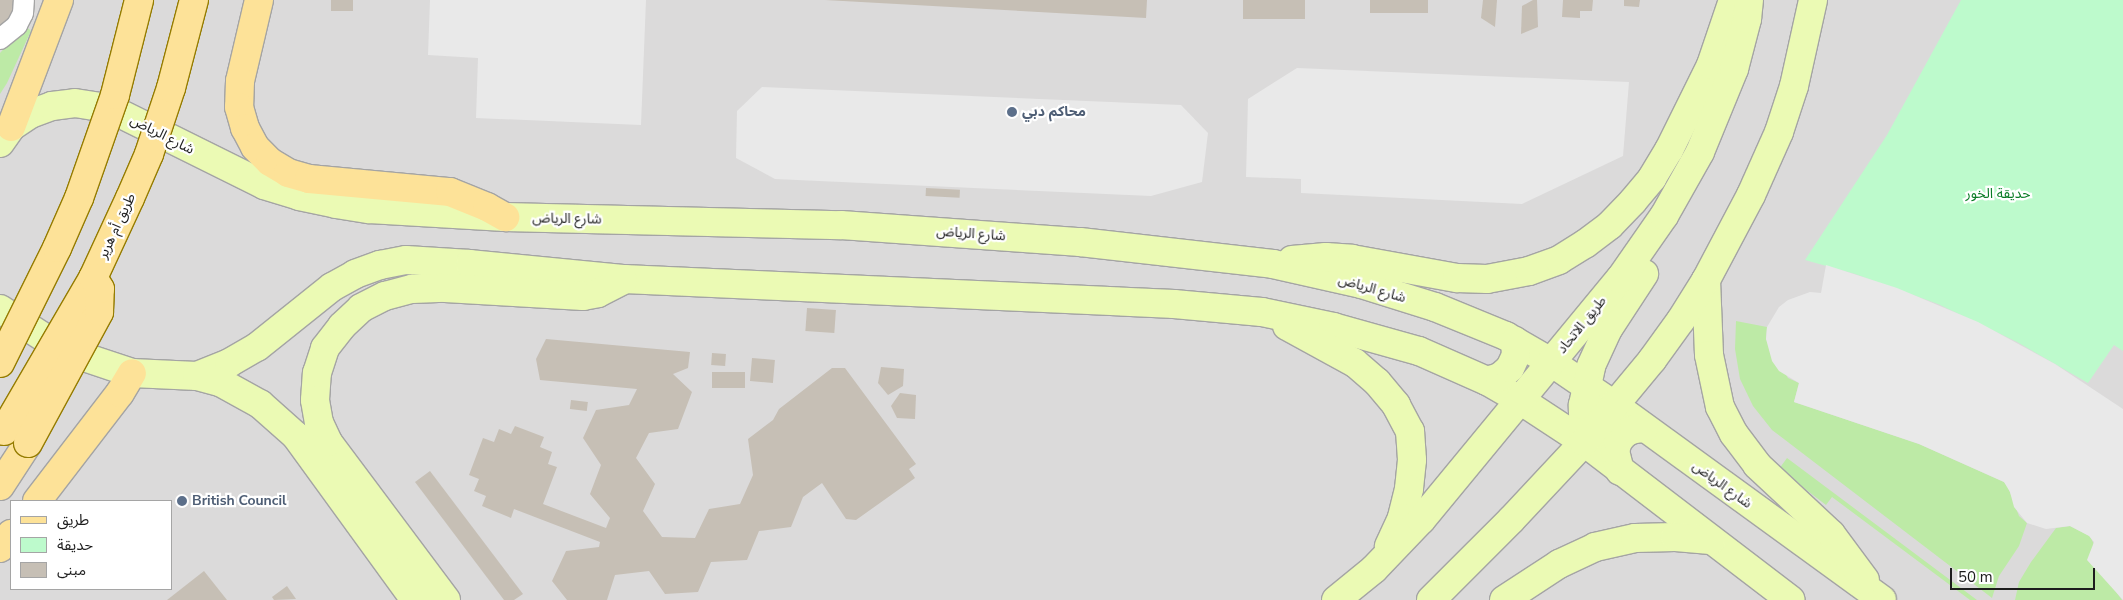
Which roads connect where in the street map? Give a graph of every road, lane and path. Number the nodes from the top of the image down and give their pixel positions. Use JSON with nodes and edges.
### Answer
{"nodes":[{"id":1,"x":24,"y":0,"type":"edge"},
{"id":2,"x":59,"y":0,"type":"edge"},
{"id":3,"x":139,"y":0,"type":"edge"},
{"id":4,"x":194,"y":0,"type":"edge"},
{"id":5,"x":259,"y":0,"type":"edge"},
{"id":6,"x":1733,"y":0,"type":"edge"},
{"id":7,"x":1749,"y":0,"type":"edge"},
{"id":8,"x":1813,"y":0,"type":"edge"},
{"id":9,"x":0,"y":39,"type":"edge"},
{"id":10,"x":5,"y":135,"type":"edge"},
{"id":11,"x":1700,"y":152,"type":"junction"},
{"id":12,"x":504,"y":217,"type":"junction"},
{"id":13,"x":1273,"y":264,"type":"junction"},
{"id":14,"x":93,"y":278,"type":"junction"},
{"id":15,"x":624,"y":279,"type":"junction"},
{"id":16,"x":1706,"y":280,"type":"junction"},
{"id":17,"x":0,"y":309,"type":"edge"},
{"id":18,"x":1262,"y":312,"type":"junction"},
{"id":19,"x":1515,"y":341,"type":"junction"},
{"id":20,"x":1551,"y":362,"type":"junction"},
{"id":21,"x":0,"y":363,"type":"edge"},
{"id":22,"x":132,"y":373,"type":"junction"},
{"id":23,"x":198,"y":376,"type":"junction"},
{"id":24,"x":1487,"y":381,"type":"junction"},
{"id":25,"x":1586,"y":386,"type":"junction"},
{"id":26,"x":1520,"y":400,"type":"junction"},
{"id":27,"x":1614,"y":405,"type":"junction"},
{"id":28,"x":1644,"y":428,"type":"junction"},
{"id":29,"x":2,"y":434,"type":"edge"},
{"id":30,"x":1584,"y":442,"type":"junction"},
{"id":31,"x":1620,"y":471,"type":"junction"},
{"id":32,"x":0,"y":486,"type":"edge"},
{"id":33,"x":37,"y":500,"type":"edge"},
{"id":34,"x":10,"y":535,"type":"edge"},
{"id":35,"x":1711,"y":540,"type":"junction"},
{"id":36,"x":0,"y":548,"type":"edge"},
{"id":37,"x":1374,"y":569,"type":"junction"},
{"id":38,"x":1876,"y":596,"type":"edge"},
{"id":39,"x":415,"y":600,"type":"edge"},
{"id":40,"x":446,"y":600,"type":"edge"},
{"id":41,"x":1336,"y":600,"type":"edge"},
{"id":42,"x":1431,"y":600,"type":"edge"},
{"id":43,"x":1504,"y":600,"type":"edge"},
{"id":44,"x":1791,"y":600,"type":"edge"}],
"edges":[{"from":1,"to":9,"type":"street"},
{"from":2,"to":10,"type":"main road"},
{"from":3,"to":21,"type":"main road","bridge":true},
{"from":4,"to":14,"type":"main road","name":"طريق أم هرير","bridge":true},
{"from":5,"to":12,"type":"main road"},
{"from":6,"to":13,"type":"main road"},
{"from":7,"to":11,"type":"main road","name":"طريق الاتحاد"},
{"from":8,"to":16,"type":"main road"},
{"from":10,"to":12,"type":"main road","name":"شارع الرياض"},
{"from":11,"to":20,"type":"main road","name":"طريق الاتحاد"},
{"from":11,"to":25,"type":"main road"},
{"from":12,"to":13,"type":"main road","name":"شارع الرياض"},
{"from":13,"to":19,"type":"main road","name":"شارع الرياض"},
{"from":14,"to":29,"type":"main road","name":"طريق أم هرير","bridge":true},
{"from":14,"to":32,"type":"main road","bridge":true},
{"from":15,"to":18,"type":"main road"},
{"from":15,"to":23,"type":"main road"},
{"from":15,"to":40,"type":"main road"},
{"from":16,"to":27,"type":"main road"},
{"from":16,"to":38,"type":"main road"},
{"from":17,"to":22,"type":"main road"},
{"from":18,"to":24,"type":"main road"},
{"from":18,"to":37,"type":"main road"},
{"from":19,"to":20,"type":"main road","name":"شارع الرياض"},
{"from":19,"to":24,"type":"main road"},
{"from":20,"to":25,"type":"main road","name":"شارع الرياض"},
{"from":20,"to":26,"type":"main road","name":"طريق الاتحاد"},
{"from":22,"to":23,"type":"main road"},
{"from":22,"to":33,"type":"main road"},
{"from":23,"to":39,"type":"main road"},
{"from":24,"to":26,"type":"main road"},
{"from":25,"to":27,"type":"main road","name":"شارع الرياض"},
{"from":25,"to":30,"type":"main road"},
{"from":26,"to":30,"type":"main road"},
{"from":26,"to":37,"type":"main road","name":"طريق الاتحاد"},
{"from":27,"to":28,"type":"main road","name":"شارع الرياض"},
{"from":27,"to":30,"type":"main road"},
{"from":28,"to":31,"type":"main road"},
{"from":28,"to":38,"type":"main road","name":"شارع الرياض"},
{"from":30,"to":31,"type":"main road"},
{"from":30,"to":42,"type":"main road"},
{"from":31,"to":35,"type":"main road"},
{"from":34,"to":36,"type":"main road"},
{"from":35,"to":43,"type":"main road"},
{"from":35,"to":44,"type":"main road"},
{"from":37,"to":41,"type":"main road","name":"طريق الاتحاد"}]}
